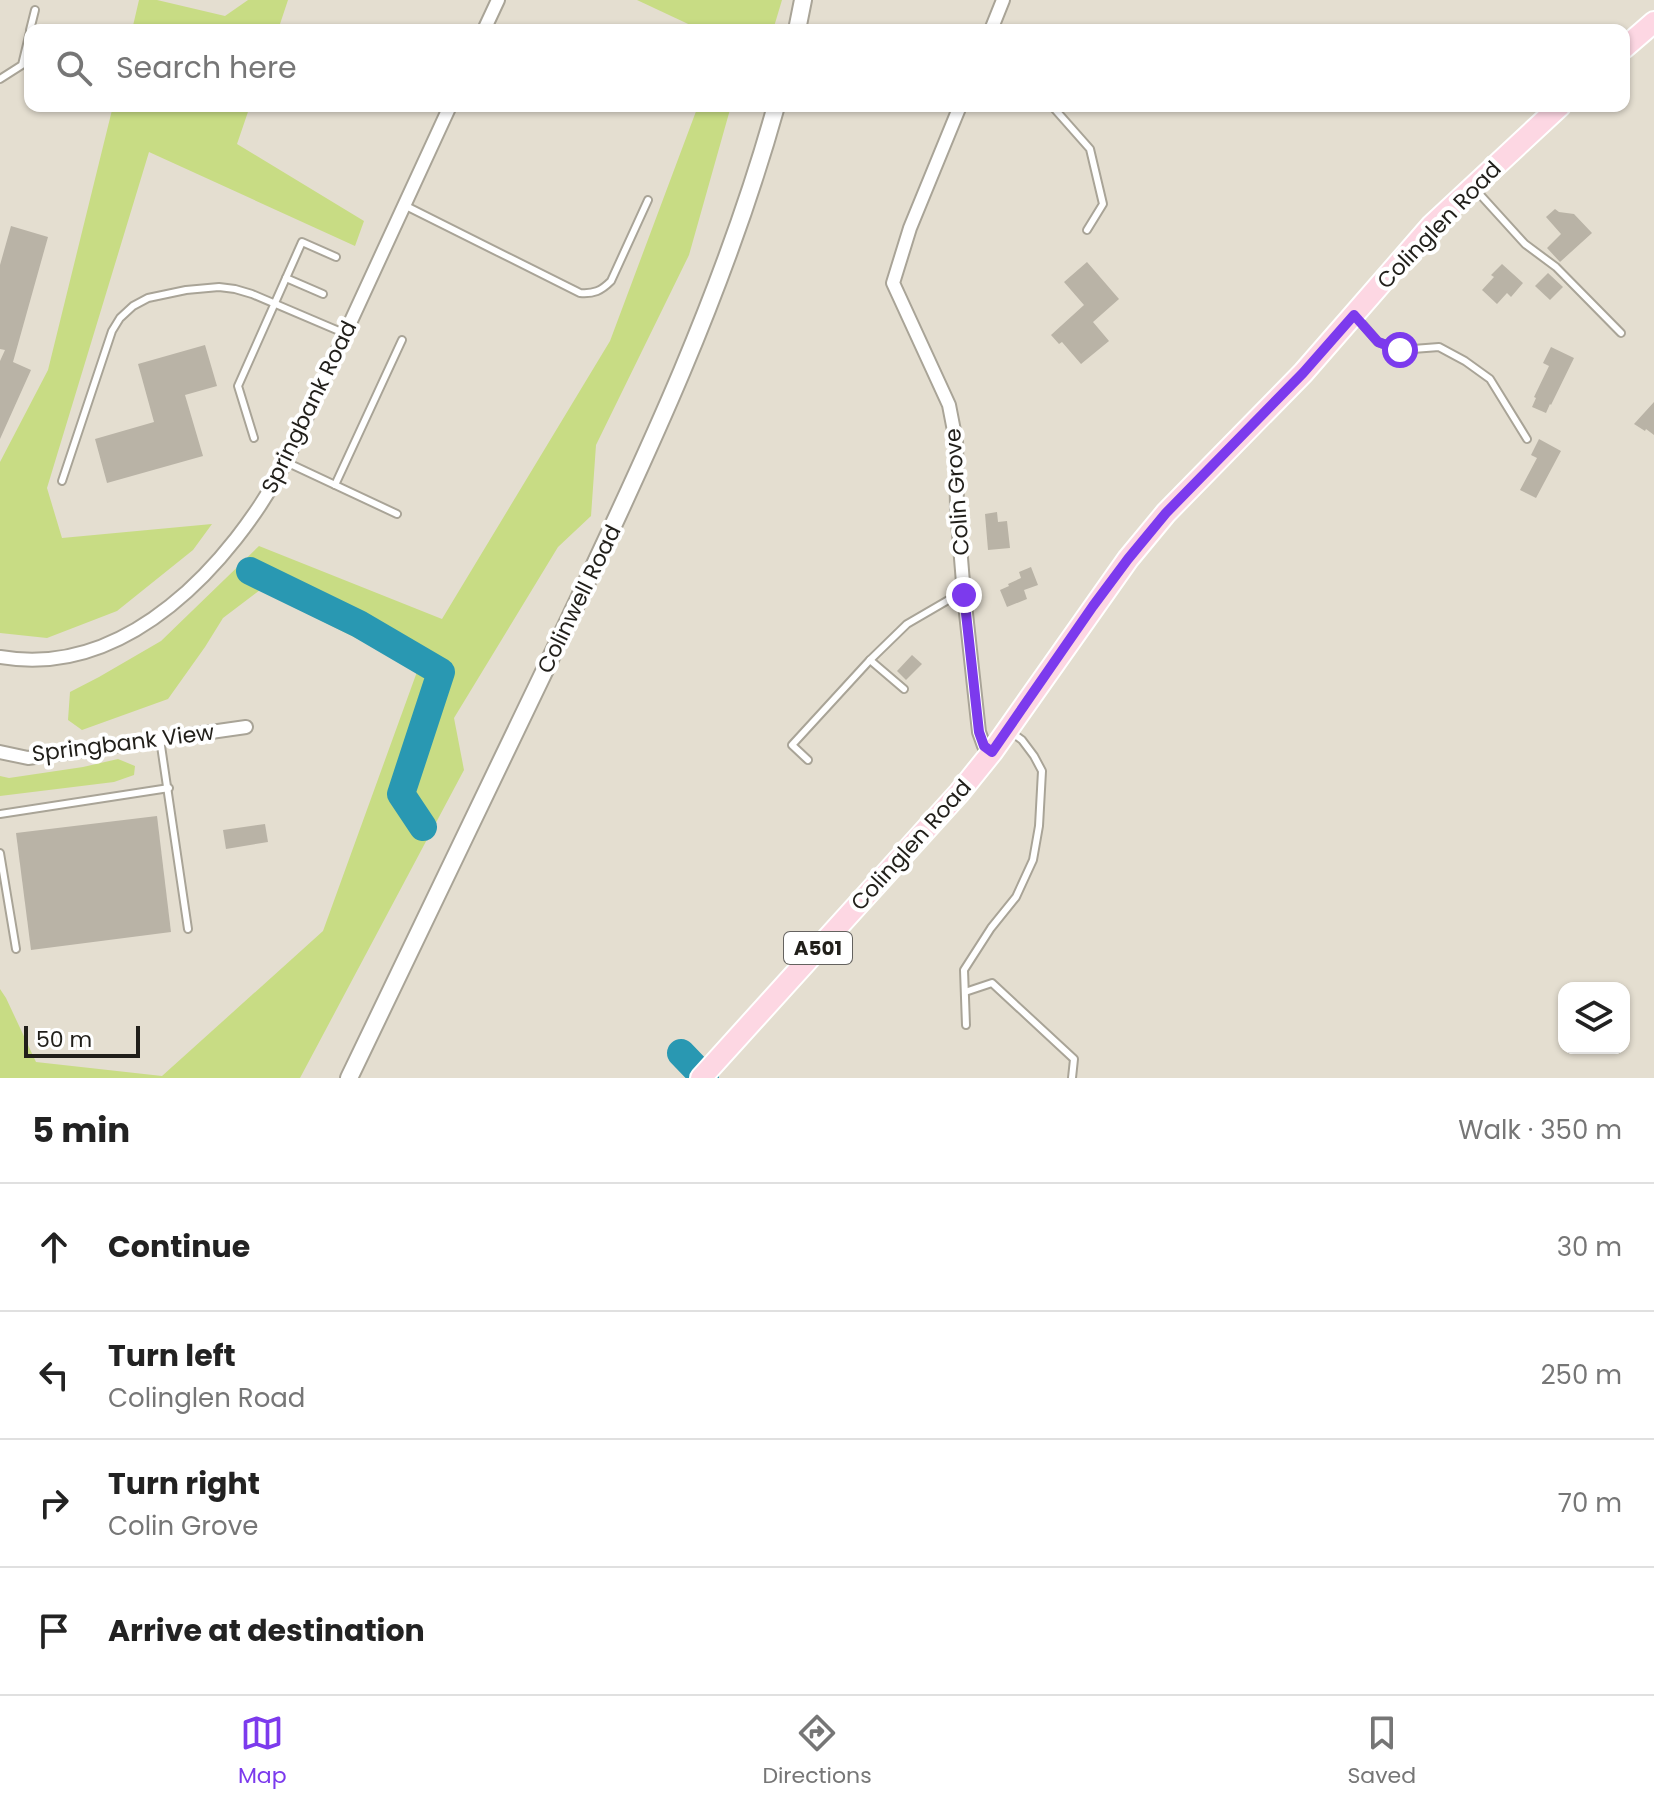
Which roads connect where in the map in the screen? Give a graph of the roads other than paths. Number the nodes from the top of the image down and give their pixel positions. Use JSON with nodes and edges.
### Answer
{"nodes":[{"id":1,"x":498,"y":0,"type":"edge"},
{"id":2,"x":803,"y":0,"type":"edge"},
{"id":3,"x":1003,"y":0,"type":"edge"},
{"id":4,"x":35,"y":10,"type":"dead end"},
{"id":5,"x":1654,"y":22,"type":"edge"},
{"id":6,"x":32,"y":24,"type":"edge"},
{"id":7,"x":487,"y":24,"type":"edge"},
{"id":8,"x":798,"y":24,"type":"edge"},
{"id":9,"x":993,"y":24,"type":"edge"},
{"id":10,"x":1630,"y":43,"type":"edge"},
{"id":11,"x":24,"y":56,"type":"edge"},
{"id":12,"x":0,"y":79,"type":"edge"},
{"id":13,"x":447,"y":112,"type":"edge"},
{"id":14,"x":774,"y":112,"type":"edge"},
{"id":15,"x":958,"y":112,"type":"edge"},
{"id":16,"x":1057,"y":112,"type":"edge"},
{"id":17,"x":1554,"y":112,"type":"edge"},
{"id":18,"x":1473,"y":187,"type":"junction"},
{"id":19,"x":648,"y":200,"type":"dead end"},
{"id":20,"x":404,"y":205,"type":"junction"},
{"id":21,"x":1087,"y":230,"type":"dead end"},
{"id":22,"x":336,"y":257,"type":"dead end"},
{"id":23,"x":286,"y":278,"type":"junction"},
{"id":24,"x":323,"y":294,"type":"dead end"},
{"id":25,"x":275,"y":303,"type":"junction"},
{"id":26,"x":1354,"y":315,"type":"junction"},
{"id":27,"x":1621,"y":333,"type":"dead end"},
{"id":28,"x":346,"y":334,"type":"junction"},
{"id":29,"x":402,"y":340,"type":"dead end"},
{"id":30,"x":254,"y":438,"type":"dead end"},
{"id":31,"x":1527,"y":439,"type":"dead end"},
{"id":32,"x":286,"y":462,"type":"junction"},
{"id":33,"x":62,"y":481,"type":"dead end"},
{"id":34,"x":335,"y":485,"type":"junction"},
{"id":35,"x":397,"y":514,"type":"dead end"},
{"id":36,"x":964,"y":595,"type":"junction"},
{"id":37,"x":0,"y":657,"type":"edge"},
{"id":38,"x":870,"y":660,"type":"junction"},
{"id":39,"x":904,"y":689,"type":"dead end"},
{"id":40,"x":246,"y":727,"type":"dead end"},
{"id":41,"x":1008,"y":730,"type":"junction"},
{"id":42,"x":160,"y":739,"type":"junction"},
{"id":43,"x":0,"y":752,"type":"edge"},
{"id":44,"x":992,"y":752,"type":"junction"},
{"id":45,"x":808,"y":760,"type":"dead end"},
{"id":46,"x":169,"y":788,"type":"junction"},
{"id":47,"x":0,"y":814,"type":"edge"},
{"id":48,"x":0,"y":853,"type":"edge"},
{"id":49,"x":188,"y":929,"type":"dead end"},
{"id":50,"x":16,"y":949,"type":"dead end"},
{"id":51,"x":965,"y":992,"type":"junction"},
{"id":52,"x":966,"y":1025,"type":"dead end"},
{"id":53,"x":707,"y":1070,"type":"edge"},
{"id":54,"x":349,"y":1078,"type":"edge"},
{"id":55,"x":1072,"y":1078,"type":"edge"}],
"edges":[{"from":1,"to":7,"type":"street"},
{"from":2,"to":8,"type":"street"},
{"from":3,"to":9,"type":"street"},
{"from":4,"to":6,"type":"lane"},
{"from":5,"to":10,"type":"main road"},
{"from":11,"to":12,"type":"lane"},
{"from":13,"to":20,"type":"street","name":"Springbank Road"},
{"from":14,"to":54,"type":"street","name":"Colinwell Road"},
{"from":15,"to":36,"type":"street","name":"Colin Grove"},
{"from":16,"to":21,"type":"lane"},
{"from":17,"to":18,"type":"main road","name":"Colinglen Road","number":"A501"},
{"from":18,"to":26,"type":"main road","name":"Colinglen Road","number":"A501"},
{"from":18,"to":27,"type":"lane"},
{"from":19,"to":20,"type":"lane"},
{"from":20,"to":28,"type":"street","name":"Springbank Road"},
{"from":22,"to":23,"type":"lane"},
{"from":23,"to":24,"type":"lane"},
{"from":23,"to":25,"type":"lane"},
{"from":25,"to":28,"type":"lane"},
{"from":25,"to":30,"type":"lane"},
{"from":25,"to":33,"type":"lane"},
{"from":26,"to":31,"type":"lane"},
{"from":26,"to":41,"type":"main road","name":"Colinglen Road","number":"A501"},
{"from":28,"to":32,"type":"street","name":"Springbank Road"},
{"from":29,"to":34,"type":"lane"},
{"from":32,"to":34,"type":"lane"},
{"from":32,"to":37,"type":"street","name":"Springbank Road"},
{"from":34,"to":35,"type":"lane"},
{"from":36,"to":38,"type":"lane"},
{"from":36,"to":44,"type":"street","name":"Colin Grove"},
{"from":38,"to":39,"type":"lane"},
{"from":38,"to":45,"type":"lane"},
{"from":40,"to":42,"type":"street","name":"Springbank View"},
{"from":41,"to":44,"type":"main road","name":"Colinglen Road","number":"A501"},
{"from":41,"to":51,"type":"lane"},
{"from":42,"to":43,"type":"street","name":"Springbank View"},
{"from":42,"to":46,"type":"lane"},
{"from":44,"to":53,"type":"main road","name":"Colinglen Road","number":"A501"},
{"from":46,"to":47,"type":"lane"},
{"from":46,"to":49,"type":"lane"},
{"from":48,"to":50,"type":"lane"},
{"from":51,"to":52,"type":"lane"},
{"from":51,"to":55,"type":"lane"}]}
